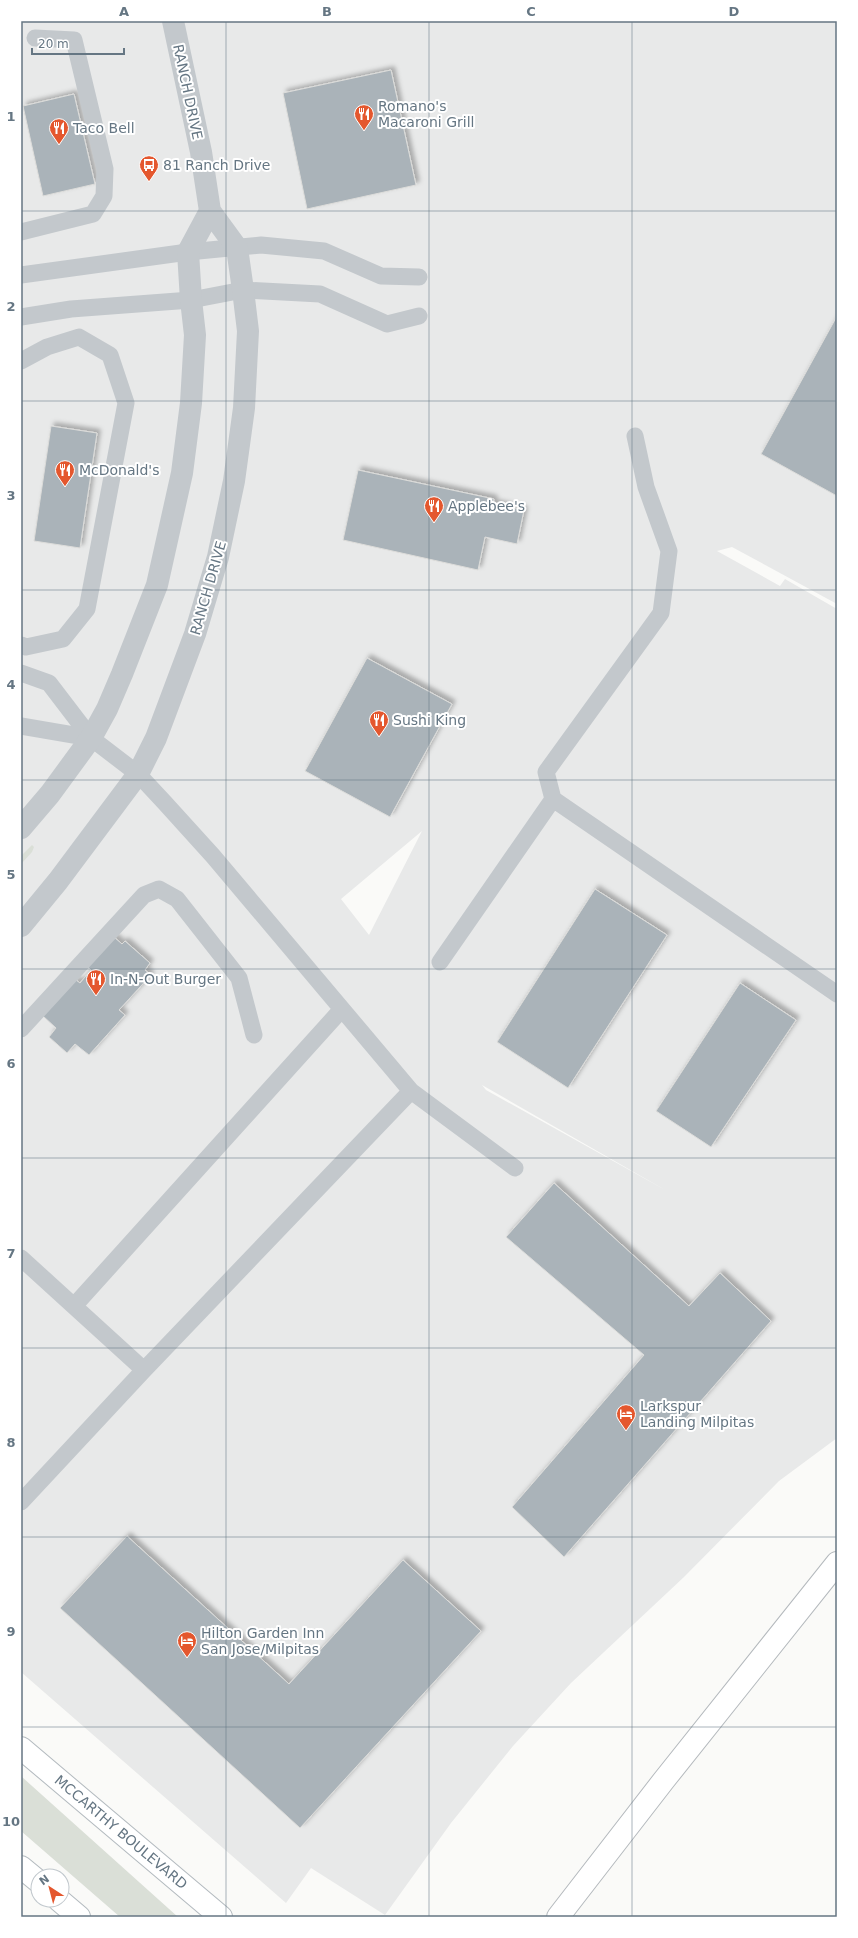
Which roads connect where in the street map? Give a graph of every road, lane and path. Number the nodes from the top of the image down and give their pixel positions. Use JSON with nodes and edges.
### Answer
{"nodes":[{"id":1,"x":173,"y":21,"type":"edge"},
{"id":2,"x":35,"y":38,"type":"dead end"},
{"id":3,"x":210,"y":211,"type":"junction"},
{"id":4,"x":21,"y":232,"type":"edge"},
{"id":5,"x":237,"y":248,"type":"junction"},
{"id":6,"x":188,"y":252,"type":"junction"},
{"id":7,"x":21,"y":275,"type":"edge"},
{"id":8,"x":419,"y":277,"type":"dead end"},
{"id":9,"x":243,"y":290,"type":"junction"},
{"id":10,"x":191,"y":300,"type":"junction"},
{"id":11,"x":419,"y":316,"type":"dead end"},
{"id":12,"x":21,"y":317,"type":"edge"},
{"id":13,"x":21,"y":361,"type":"edge"},
{"id":14,"x":635,"y":436,"type":"dead end"},
{"id":15,"x":21,"y":645,"type":"edge"},
{"id":16,"x":21,"y":673,"type":"edge"},
{"id":17,"x":21,"y":726,"type":"edge"},
{"id":18,"x":91,"y":738,"type":"junction"},
{"id":19,"x":138,"y":774,"type":"junction"},
{"id":20,"x":553,"y":798,"type":"junction"},
{"id":21,"x":21,"y":828,"type":"edge"},
{"id":22,"x":21,"y":926,"type":"edge"},
{"id":23,"x":440,"y":962,"type":"dead end"},
{"id":24,"x":837,"y":994,"type":"edge"},
{"id":25,"x":342,"y":1009,"type":"junction"},
{"id":26,"x":21,"y":1030,"type":"edge"},
{"id":27,"x":254,"y":1035,"type":"dead end"},
{"id":28,"x":411,"y":1091,"type":"junction"},
{"id":29,"x":515,"y":1168,"type":"dead end"},
{"id":30,"x":21,"y":1258,"type":"edge"},
{"id":31,"x":74,"y":1306,"type":"junction"},
{"id":32,"x":144,"y":1370,"type":"junction"},
{"id":33,"x":21,"y":1502,"type":"edge"},
{"id":34,"x":837,"y":1563,"type":"edge"},
{"id":35,"x":21,"y":1748,"type":"edge"},
{"id":36,"x":21,"y":1867,"type":"edge"},
{"id":37,"x":30,"y":1875,"type":"edge"},
{"id":38,"x":68,"y":1908,"type":"edge"},
{"id":39,"x":79,"y":1917,"type":"edge"},
{"id":40,"x":221,"y":1917,"type":"edge"},
{"id":41,"x":558,"y":1917,"type":"edge"}],
"edges":[{"from":1,"to":3,"type":"street","name":"RANCH DRIVE"},
{"from":2,"to":4,"type":"lane"},
{"from":3,"to":5,"type":"street","name":"RANCH DRIVE"},
{"from":3,"to":6,"type":"street"},
{"from":5,"to":6,"type":"lane"},
{"from":5,"to":8,"type":"lane"},
{"from":5,"to":9,"type":"street","name":"RANCH DRIVE"},
{"from":6,"to":7,"type":"lane"},
{"from":6,"to":10,"type":"street"},
{"from":9,"to":10,"type":"lane"},
{"from":9,"to":11,"type":"lane"},
{"from":9,"to":19,"type":"street","name":"RANCH DRIVE"},
{"from":10,"to":12,"type":"lane"},
{"from":10,"to":18,"type":"street"},
{"from":13,"to":15,"type":"lane"},
{"from":14,"to":20,"type":"lane"},
{"from":16,"to":18,"type":"lane"},
{"from":17,"to":18,"type":"lane"},
{"from":18,"to":19,"type":"lane"},
{"from":18,"to":21,"type":"street"},
{"from":19,"to":22,"type":"street","name":"RANCH DRIVE"},
{"from":19,"to":25,"type":"lane"},
{"from":20,"to":23,"type":"lane"},
{"from":20,"to":24,"type":"lane"},
{"from":25,"to":28,"type":"lane"},
{"from":25,"to":31,"type":"lane"},
{"from":26,"to":27,"type":"lane"},
{"from":28,"to":29,"type":"lane"},
{"from":28,"to":32,"type":"lane"},
{"from":30,"to":31,"type":"lane"},
{"from":31,"to":32,"type":"lane"},
{"from":32,"to":33,"type":"lane"},
{"from":34,"to":41,"type":"main road"},
{"from":35,"to":40,"type":"main road","name":"MCCARTHY BOULEVARD"},
{"from":36,"to":37,"type":"main road"},
{"from":38,"to":39,"type":"main road"}]}
